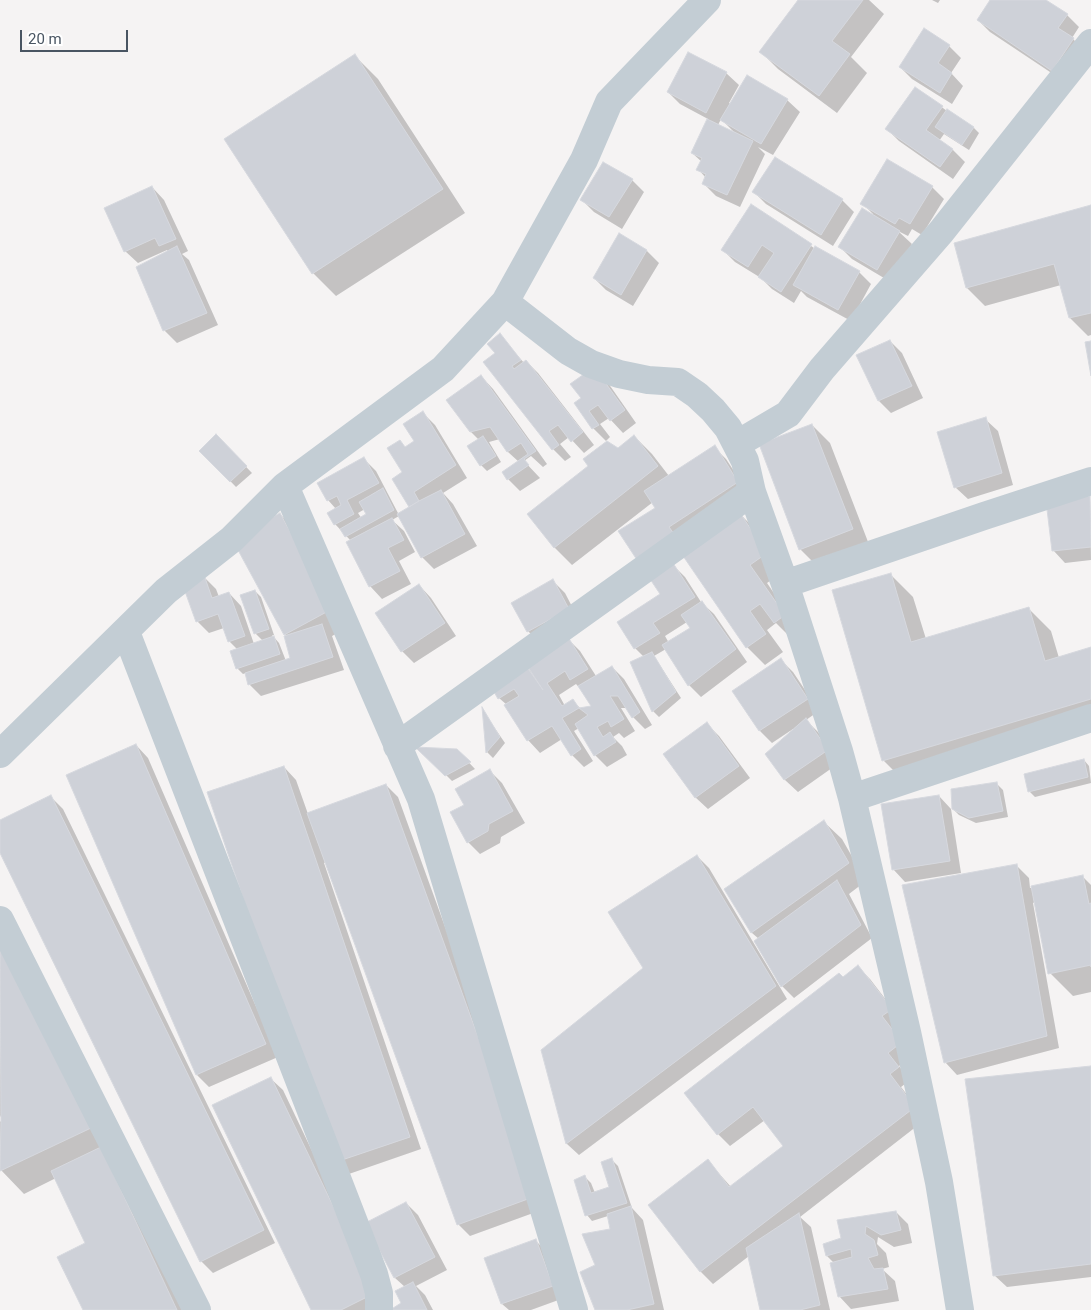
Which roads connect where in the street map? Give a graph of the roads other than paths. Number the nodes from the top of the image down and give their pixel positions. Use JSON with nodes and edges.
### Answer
{"nodes":[{"id":1,"x":708,"y":0,"type":"edge"},
{"id":2,"x":1091,"y":43,"type":"edge"},
{"id":3,"x":505,"y":302,"type":"junction"},
{"id":4,"x":737,"y":444,"type":"junction"},
{"id":5,"x":1091,"y":481,"type":"edge"},
{"id":6,"x":285,"y":486,"type":"junction"},
{"id":7,"x":752,"y":492,"type":"junction"},
{"id":8,"x":785,"y":584,"type":"junction"},
{"id":9,"x":126,"y":632,"type":"junction"},
{"id":10,"x":1091,"y":718,"type":"edge"},
{"id":11,"x":397,"y":746,"type":"junction"},
{"id":12,"x":0,"y":754,"type":"edge"},
{"id":13,"x":852,"y":798,"type":"junction"},
{"id":14,"x":0,"y":920,"type":"edge"},
{"id":15,"x":197,"y":1310,"type":"edge"},
{"id":16,"x":379,"y":1310,"type":"edge"},
{"id":17,"x":574,"y":1310,"type":"edge"},
{"id":18,"x":960,"y":1310,"type":"edge"}],
"edges":[{"from":1,"to":3,"type":"street"},
{"from":2,"to":4,"type":"street"},
{"from":3,"to":4,"type":"street"},
{"from":3,"to":6,"type":"street"},
{"from":4,"to":7,"type":"street"},
{"from":5,"to":8,"type":"street"},
{"from":6,"to":9,"type":"street"},
{"from":6,"to":11,"type":"street"},
{"from":7,"to":8,"type":"street"},
{"from":7,"to":11,"type":"street"},
{"from":8,"to":13,"type":"street"},
{"from":9,"to":12,"type":"street"},
{"from":9,"to":16,"type":"street"},
{"from":10,"to":13,"type":"street"},
{"from":11,"to":17,"type":"street"},
{"from":13,"to":18,"type":"street"},
{"from":14,"to":15,"type":"street"}]}
